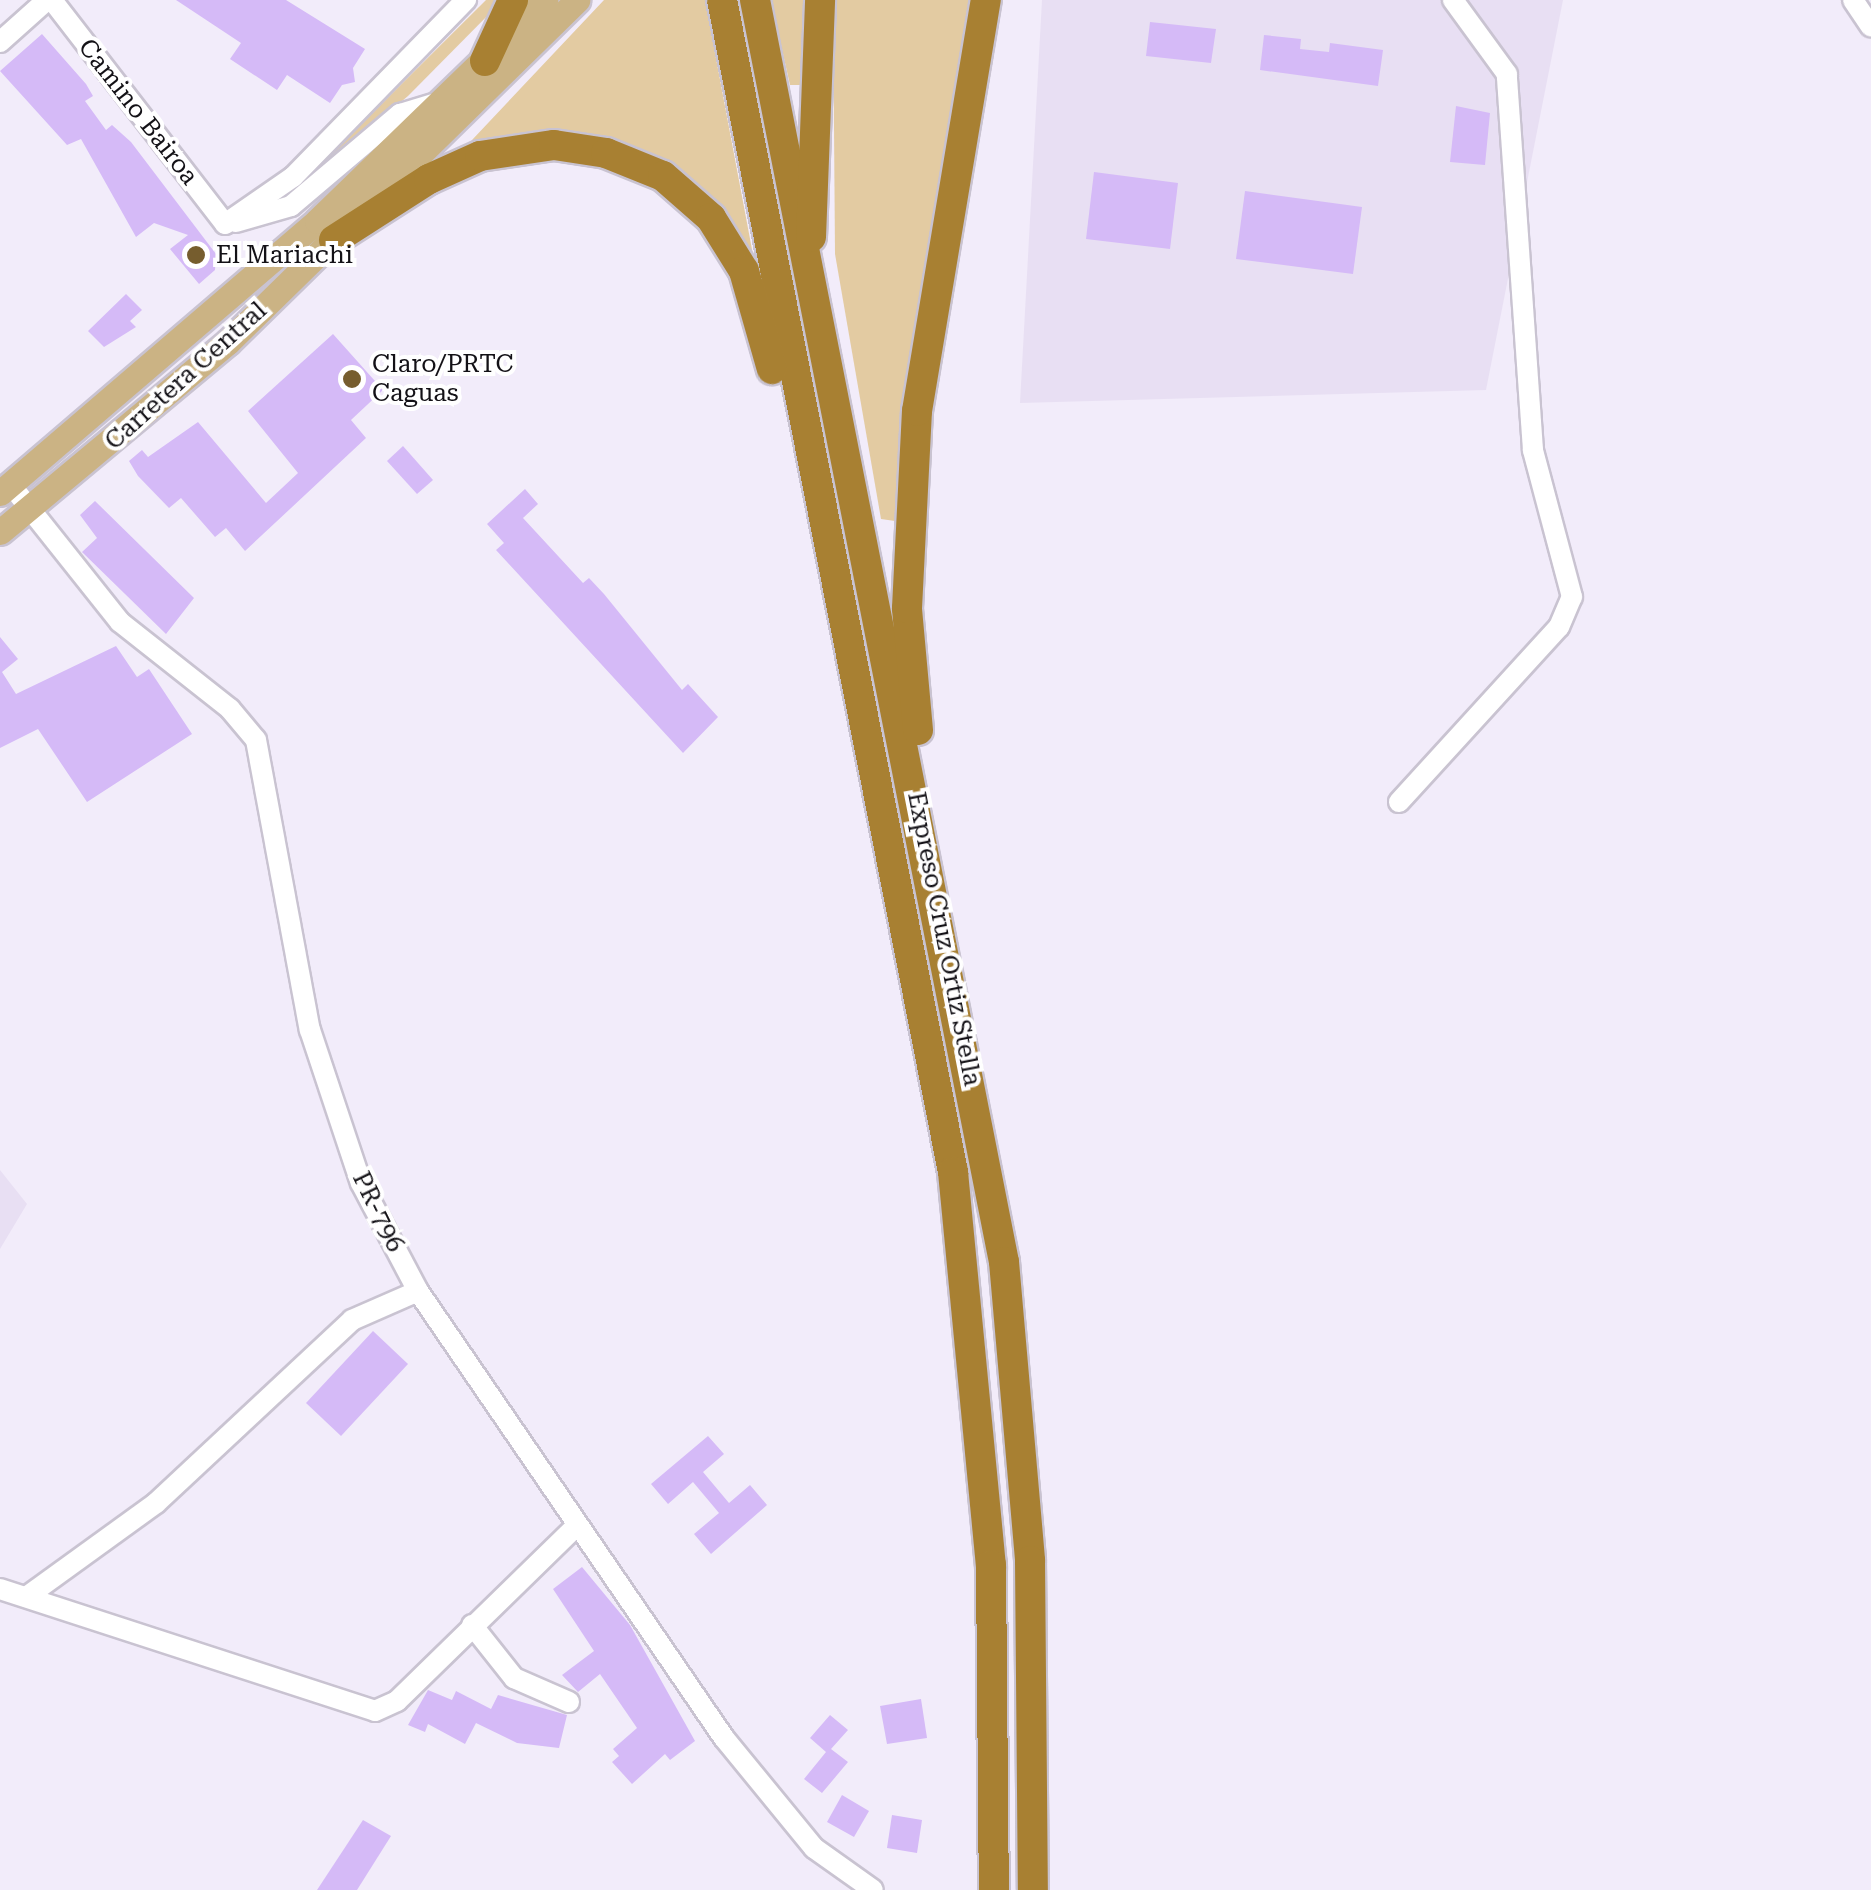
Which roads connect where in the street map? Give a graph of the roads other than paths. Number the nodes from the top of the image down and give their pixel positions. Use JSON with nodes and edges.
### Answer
{"nodes":[{"id":1,"x":49,"y":0,"type":"edge"},
{"id":2,"x":466,"y":0,"type":"edge"},
{"id":3,"x":513,"y":0,"type":"edge"},
{"id":4,"x":545,"y":0,"type":"edge"},
{"id":5,"x":577,"y":0,"type":"edge"},
{"id":6,"x":722,"y":0,"type":"edge"},
{"id":7,"x":755,"y":0,"type":"edge"},
{"id":8,"x":820,"y":0,"type":"edge"},
{"id":9,"x":986,"y":0,"type":"edge"},
{"id":10,"x":1453,"y":0,"type":"edge"},
{"id":11,"x":1852,"y":0,"type":"edge"},
{"id":12,"x":1871,"y":27,"type":"edge"},
{"id":13,"x":1,"y":38,"type":"edge"},
{"id":14,"x":485,"y":61,"type":"junction"},
{"id":15,"x":443,"y":101,"type":"junction"},
{"id":16,"x":225,"y":224,"type":"junction"},
{"id":17,"x":334,"y":240,"type":"junction"},
{"id":18,"x":806,"y":254,"type":"junction"},
{"id":19,"x":811,"y":474,"type":"junction"},
{"id":20,"x":6,"y":489,"type":"edge"},
{"id":21,"x":29,"y":511,"type":"junction"},
{"id":22,"x":0,"y":532,"type":"edge"},
{"id":23,"x":1399,"y":802,"type":"dead end"},
{"id":24,"x":924,"y":838,"type":"junction"},
{"id":25,"x":418,"y":1291,"type":"junction"},
{"id":26,"x":575,"y":1528,"type":"junction"},
{"id":27,"x":0,"y":1590,"type":"edge"},
{"id":28,"x":28,"y":1595,"type":"junction"},
{"id":29,"x":472,"y":1625,"type":"junction"},
{"id":30,"x":568,"y":1702,"type":"dead end"},
{"id":31,"x":994,"y":1881,"type":"edge"},
{"id":32,"x":1033,"y":1888,"type":"edge"},
{"id":33,"x":874,"y":1890,"type":"edge"}],
"edges":[{"from":1,"to":13,"type":"street"},
{"from":1,"to":16,"type":"street","name":"Camino Bairoa"},
{"from":2,"to":16,"type":"street"},
{"from":3,"to":14,"type":"highway"},
{"from":4,"to":14,"type":"main road","name":"Carretera Central"},
{"from":5,"to":17,"type":"main road","name":"Carretera Central"},
{"from":6,"to":19,"type":"highway","name":"Expreso Cruz Ortiz Stella"},
{"from":7,"to":18,"type":"highway","name":"Expreso Cruz Ortiz Stella"},
{"from":8,"to":18,"type":"highway"},
{"from":9,"to":24,"type":"highway"},
{"from":10,"to":23,"type":"street"},
{"from":11,"to":12,"type":"street"},
{"from":14,"to":15,"type":"main road","name":"Carretera Central"},
{"from":15,"to":16,"type":"street"},
{"from":15,"to":20,"type":"main road","name":"Carretera Central"},
{"from":17,"to":19,"type":"highway"},
{"from":17,"to":21,"type":"main road","name":"Carretera Central"},
{"from":18,"to":24,"type":"highway","name":"Expreso Cruz Ortiz Stella"},
{"from":19,"to":31,"type":"highway","name":"Expreso Cruz Ortiz Stella"},
{"from":20,"to":21,"type":"street","name":"PR-796","number":"PR-796"},
{"from":21,"to":22,"type":"main road","name":"Carretera Central"},
{"from":21,"to":25,"type":"street","name":"PR-796","number":"PR-796"},
{"from":24,"to":32,"type":"highway","name":"Expreso Cruz Ortiz Stella"},
{"from":25,"to":26,"type":"street","name":"PR-796","number":"PR-796"},
{"from":25,"to":28,"type":"street"},
{"from":26,"to":29,"type":"street"},
{"from":26,"to":33,"type":"street","name":"PR-796","number":"PR-796"},
{"from":27,"to":28,"type":"street"},
{"from":28,"to":29,"type":"street"},
{"from":29,"to":30,"type":"street"}]}
